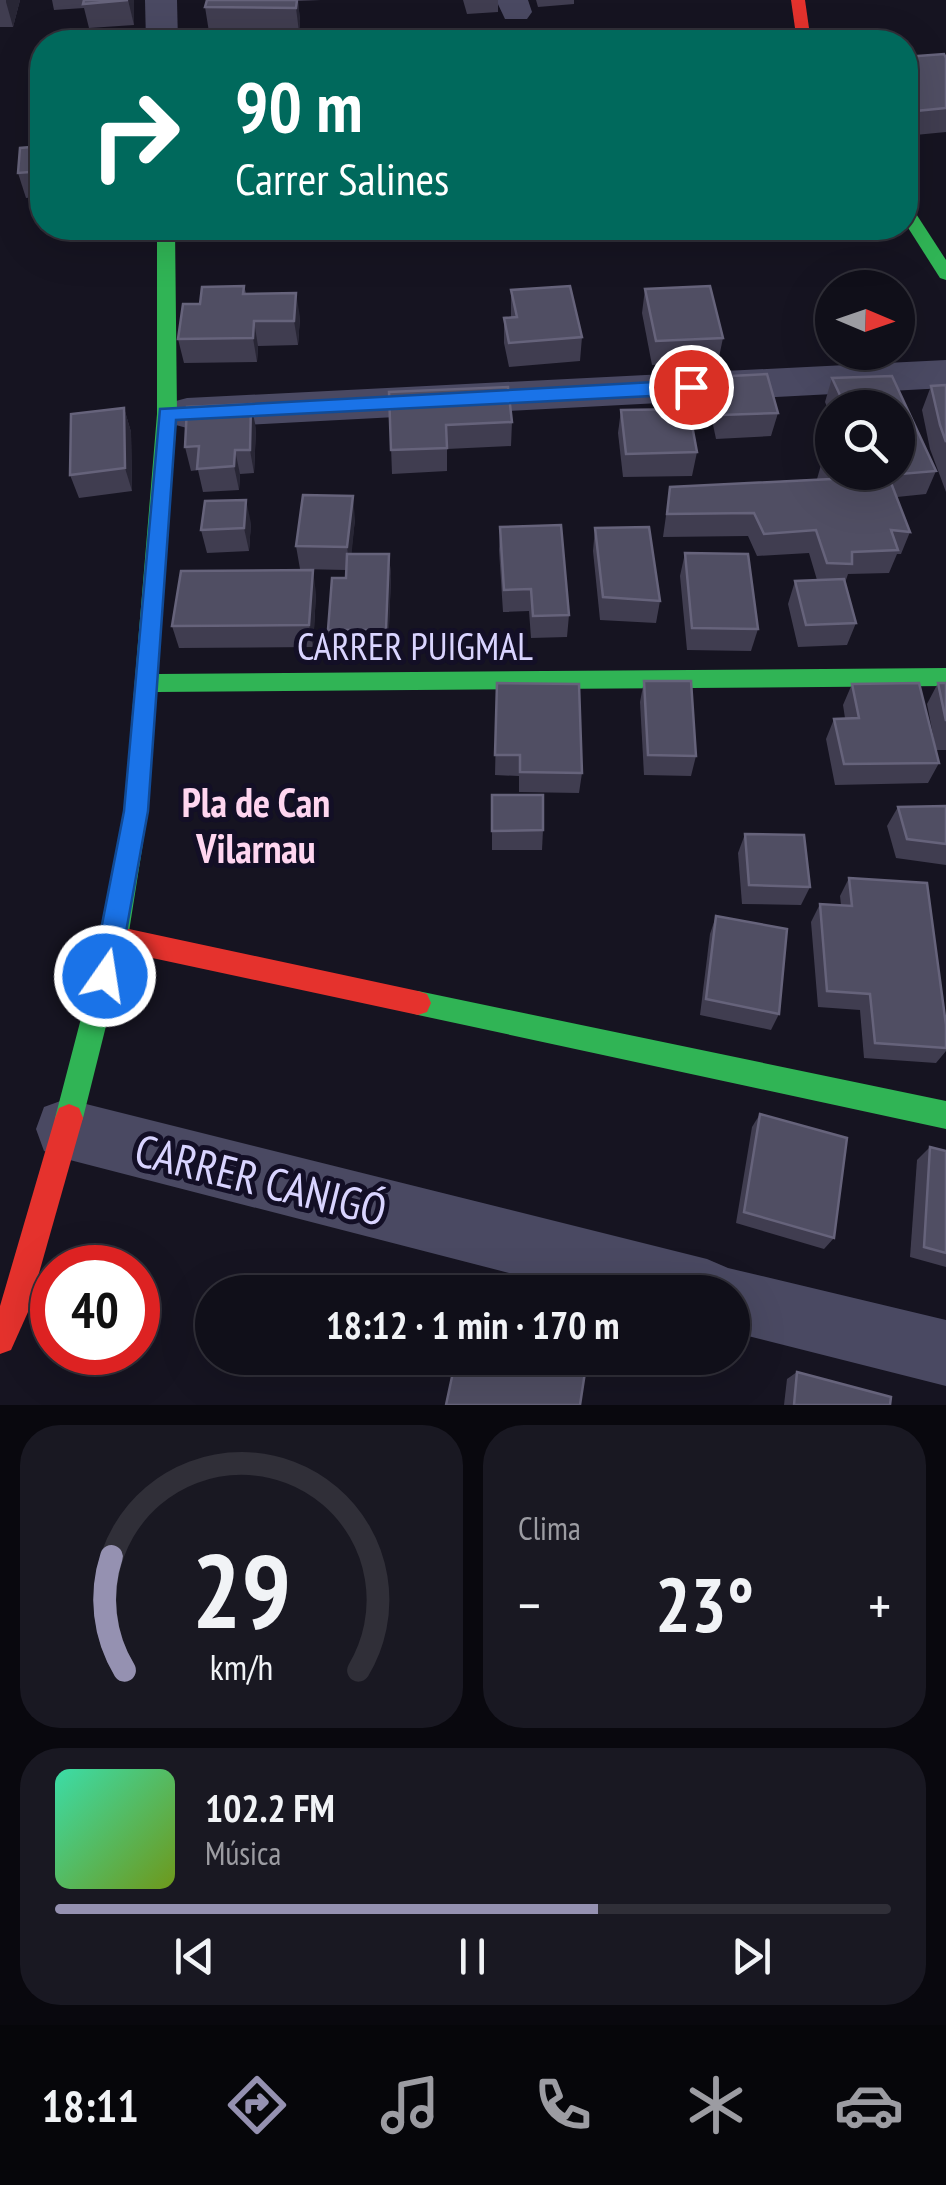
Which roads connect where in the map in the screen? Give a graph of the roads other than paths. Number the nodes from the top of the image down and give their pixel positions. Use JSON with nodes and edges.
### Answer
{"nodes":[{"id":1,"x":161,"y":0,"type":"edge"},
{"id":2,"x":798,"y":0,"type":"edge"},
{"id":3,"x":162,"y":30,"type":"edge"},
{"id":4,"x":802,"y":30,"type":"edge"},
{"id":5,"x":918,"y":230,"type":"edge"},
{"id":6,"x":166,"y":240,"type":"edge"},
{"id":7,"x":946,"y":274,"type":"edge"},
{"id":8,"x":946,"y":374,"type":"edge"},
{"id":9,"x":166,"y":414,"type":"junction"},
{"id":10,"x":946,"y":677,"type":"edge"},
{"id":11,"x":146,"y":683,"type":"junction"},
{"id":12,"x":115,"y":938,"type":"junction"},
{"id":13,"x":946,"y":1115,"type":"edge"},
{"id":14,"x":66,"y":1129,"type":"junction"},
{"id":15,"x":640,"y":1275,"type":"edge"},
{"id":16,"x":750,"y":1304,"type":"edge"},
{"id":17,"x":0,"y":1339,"type":"edge"},
{"id":18,"x":946,"y":1353,"type":"edge"}],
"edges":[{"from":1,"to":3,"type":"street"},
{"from":2,"to":4,"type":"street"},
{"from":5,"to":7,"type":"street"},
{"from":6,"to":9,"type":"street"},
{"from":8,"to":9,"type":"street"},
{"from":9,"to":11,"type":"street"},
{"from":10,"to":11,"type":"street","name":"CARRER PUIGMAL"},
{"from":11,"to":12,"type":"street"},
{"from":12,"to":13,"type":"street"},
{"from":12,"to":14,"type":"street"},
{"from":14,"to":15,"type":"street","name":"CARRER CANIGÓ"},
{"from":14,"to":17,"type":"street"},
{"from":16,"to":18,"type":"street"}]}
